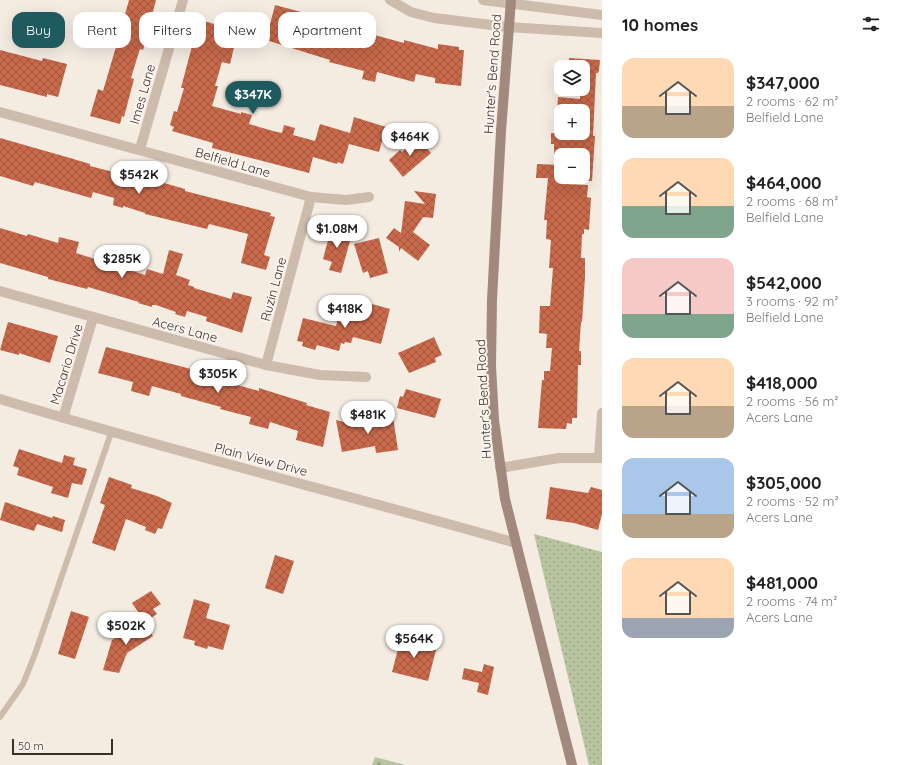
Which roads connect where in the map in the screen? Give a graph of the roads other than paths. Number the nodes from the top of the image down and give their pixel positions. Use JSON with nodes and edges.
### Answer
{"nodes":[{"id":1,"x":183,"y":0,"type":"edge"},
{"id":2,"x":390,"y":0,"type":"edge"},
{"id":3,"x":483,"y":0,"type":"edge"},
{"id":4,"x":511,"y":2,"type":"edge"},
{"id":5,"x":602,"y":15,"type":"edge"},
{"id":6,"x":508,"y":27,"type":"junction"},
{"id":7,"x":602,"y":33,"type":"edge"},
{"id":8,"x":0,"y":112,"type":"edge"},
{"id":9,"x":140,"y":150,"type":"junction"},
{"id":10,"x":311,"y":197,"type":"junction"},
{"id":11,"x":368,"y":197,"type":"dead end"},
{"id":12,"x":0,"y":291,"type":"edge"},
{"id":13,"x":93,"y":318,"type":"junction"},
{"id":14,"x":266,"y":364,"type":"junction"},
{"id":15,"x":366,"y":377,"type":"dead end"},
{"id":16,"x":0,"y":399,"type":"edge"},
{"id":17,"x":602,"y":413,"type":"edge"},
{"id":18,"x":63,"y":418,"type":"junction"},
{"id":19,"x":111,"y":433,"type":"junction"},
{"id":20,"x":601,"y":457,"type":"edge"},
{"id":21,"x":500,"y":468,"type":"junction"},
{"id":22,"x":516,"y":543,"type":"junction"},
{"id":23,"x":0,"y":717,"type":"edge"},
{"id":24,"x":572,"y":765,"type":"edge"}],
"edges":[{"from":1,"to":9,"type":"street","name":"Imes Lane"},
{"from":2,"to":6,"type":"street"},
{"from":3,"to":4,"type":"street"},
{"from":4,"to":5,"type":"street"},
{"from":4,"to":6,"type":"street","name":"Hunter's Bend Road"},
{"from":6,"to":7,"type":"street"},
{"from":6,"to":21,"type":"street","name":"Hunter's Bend Road"},
{"from":8,"to":9,"type":"street","name":"Belfield Lane"},
{"from":9,"to":10,"type":"street","name":"Belfield Lane"},
{"from":10,"to":11,"type":"street","name":"Belfield Lane"},
{"from":10,"to":14,"type":"street","name":"Ruzin Lane"},
{"from":12,"to":13,"type":"street","name":"Acers Lane"},
{"from":13,"to":14,"type":"street","name":"Acers Lane"},
{"from":13,"to":18,"type":"street","name":"Macario Drive"},
{"from":14,"to":15,"type":"street","name":"Acers Lane"},
{"from":16,"to":18,"type":"street","name":"Plain View Drive"},
{"from":17,"to":20,"type":"street"},
{"from":18,"to":19,"type":"street","name":"Plain View Drive"},
{"from":19,"to":22,"type":"street","name":"Plain View Drive"},
{"from":19,"to":23,"type":"lane"},
{"from":20,"to":21,"type":"street"},
{"from":21,"to":22,"type":"street","name":"Hunter's Bend Road"},
{"from":22,"to":24,"type":"street","name":"Hunter's Bend Road"}]}
